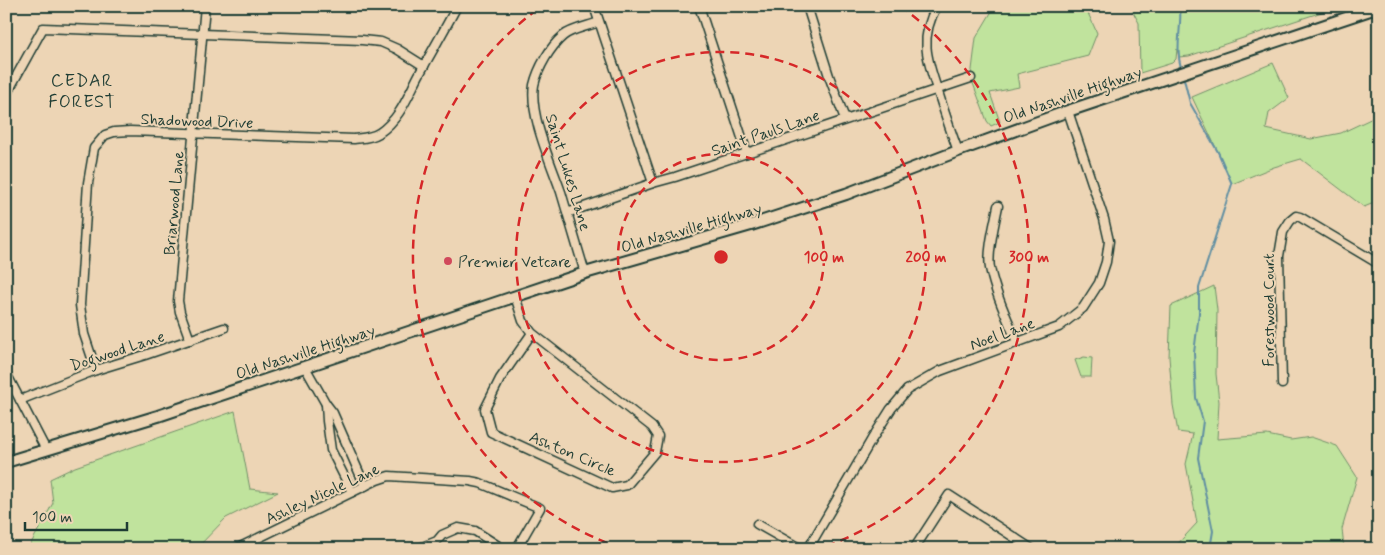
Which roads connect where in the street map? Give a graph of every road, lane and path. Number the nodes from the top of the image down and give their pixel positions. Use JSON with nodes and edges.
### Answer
{"nodes":[{"id":1,"x":205,"y":6,"type":"edge"},
{"id":2,"x":457,"y":6,"type":"edge"},
{"id":3,"x":594,"y":6,"type":"edge"},
{"id":4,"x":699,"y":6,"type":"edge"},
{"id":5,"x":807,"y":6,"type":"edge"},
{"id":6,"x":937,"y":6,"type":"edge"},
{"id":7,"x":1379,"y":6,"type":"edge"},
{"id":8,"x":599,"y":22,"type":"junction"},
{"id":9,"x":203,"y":35,"type":"junction"},
{"id":10,"x":424,"y":66,"type":"junction"},
{"id":11,"x":971,"y":78,"type":"dead end"},
{"id":12,"x":937,"y":89,"type":"junction"},
{"id":13,"x":6,"y":95,"type":"edge"},
{"id":14,"x":1068,"y":111,"type":"junction"},
{"id":15,"x":845,"y":119,"type":"junction"},
{"id":16,"x":193,"y":133,"type":"junction"},
{"id":17,"x":958,"y":151,"type":"junction"},
{"id":18,"x":746,"y":153,"type":"junction"},
{"id":19,"x":654,"y":183,"type":"junction"},
{"id":20,"x":998,"y":206,"type":"dead end"},
{"id":21,"x":567,"y":213,"type":"junction"},
{"id":22,"x":1379,"y":264,"type":"edge"},
{"id":23,"x":585,"y":273,"type":"junction"},
{"id":24,"x":515,"y":296,"type":"junction"},
{"id":25,"x":224,"y":328,"type":"dead end"},
{"id":26,"x":532,"y":333,"type":"junction"},
{"id":27,"x":190,"y":340,"type":"junction"},
{"id":28,"x":1017,"y":342,"type":"junction"},
{"id":29,"x":305,"y":367,"type":"junction"},
{"id":30,"x":96,"y":370,"type":"junction"},
{"id":31,"x":6,"y":373,"type":"edge"},
{"id":32,"x":1282,"y":384,"type":"dead end"},
{"id":33,"x":20,"y":400,"type":"junction"},
{"id":34,"x":326,"y":404,"type":"junction"},
{"id":35,"x":348,"y":446,"type":"junction"},
{"id":36,"x":46,"y":450,"type":"junction"},
{"id":37,"x":333,"y":454,"type":"junction"},
{"id":38,"x":6,"y":462,"type":"edge"},
{"id":39,"x":365,"y":486,"type":"junction"},
{"id":40,"x":352,"y":492,"type":"junction"},
{"id":41,"x":757,"y":524,"type":"dead end"},
{"id":42,"x":517,"y":548,"type":"edge"},
{"id":43,"x":236,"y":549,"type":"edge"},
{"id":44,"x":417,"y":549,"type":"edge"},
{"id":45,"x":503,"y":549,"type":"edge"},
{"id":46,"x":801,"y":549,"type":"edge"},
{"id":47,"x":808,"y":549,"type":"edge"},
{"id":48,"x":914,"y":549,"type":"edge"},
{"id":49,"x":1032,"y":549,"type":"edge"}],
"edges":[{"from":1,"to":9,"type":"street","name":"Briarwood Lane"},
{"from":2,"to":10,"type":"street","name":"Shadowood Drive"},
{"from":3,"to":8,"type":"street"},
{"from":4,"to":18,"type":"street"},
{"from":5,"to":15,"type":"street"},
{"from":6,"to":12,"type":"street"},
{"from":7,"to":14,"type":"main road","name":"Old Nashville Highway"},
{"from":8,"to":19,"type":"street"},
{"from":8,"to":21,"type":"street","name":"Saint Lukes Lane"},
{"from":9,"to":10,"type":"street"},
{"from":9,"to":13,"type":"street"},
{"from":9,"to":16,"type":"street","name":"Briarwood Lane"},
{"from":10,"to":16,"type":"street","name":"Shadowood Drive"},
{"from":11,"to":12,"type":"street","name":"Saint Pauls Lane"},
{"from":12,"to":15,"type":"street","name":"Saint Pauls Lane"},
{"from":12,"to":17,"type":"street"},
{"from":14,"to":17,"type":"main road","name":"Old Nashville Highway"},
{"from":14,"to":28,"type":"street","name":"Noel Lane"},
{"from":15,"to":18,"type":"street","name":"Saint Pauls Lane"},
{"from":16,"to":27,"type":"street","name":"Briarwood Lane"},
{"from":16,"to":30,"type":"street","name":"Shadowood Drive"},
{"from":17,"to":23,"type":"main road","name":"Old Nashville Highway"},
{"from":18,"to":19,"type":"street","name":"Saint Pauls Lane"},
{"from":19,"to":21,"type":"street","name":"Saint Pauls Lane"},
{"from":20,"to":28,"type":"street"},
{"from":21,"to":23,"type":"street","name":"Saint Lukes Lane"},
{"from":22,"to":32,"type":"street","name":"Forestwood Court"},
{"from":23,"to":24,"type":"main road","name":"Old Nashville Highway"},
{"from":24,"to":26,"type":"street","name":"Ashton Circle"},
{"from":24,"to":29,"type":"main road","name":"Old Nashville Highway"},
{"from":25,"to":27,"type":"street","name":"Dogwood Lane"},
{"from":26,"to":26,"type":"street","name":"Ashton Circle"},
{"from":27,"to":30,"type":"street","name":"Dogwood Lane"},
{"from":28,"to":47,"type":"street","name":"Noel Lane"},
{"from":29,"to":34,"type":"street"},
{"from":29,"to":36,"type":"main road","name":"Old Nashville Highway"},
{"from":30,"to":33,"type":"street","name":"Dogwood Lane"},
{"from":31,"to":33,"type":"street"},
{"from":33,"to":36,"type":"street"},
{"from":34,"to":35,"type":"street"},
{"from":34,"to":37,"type":"street"},
{"from":35,"to":37,"type":"street"},
{"from":35,"to":39,"type":"street"},
{"from":36,"to":38,"type":"main road","name":"Old Nashville Highway"},
{"from":37,"to":40,"type":"street"},
{"from":39,"to":40,"type":"street","name":"Ashley Nicole Lane"},
{"from":39,"to":42,"type":"street","name":"Ashley Nicole Lane"},
{"from":40,"to":43,"type":"street","name":"Ashley Nicole Lane"},
{"from":41,"to":46,"type":"street"},
{"from":44,"to":45,"type":"street"},
{"from":48,"to":49,"type":"street"}]}
